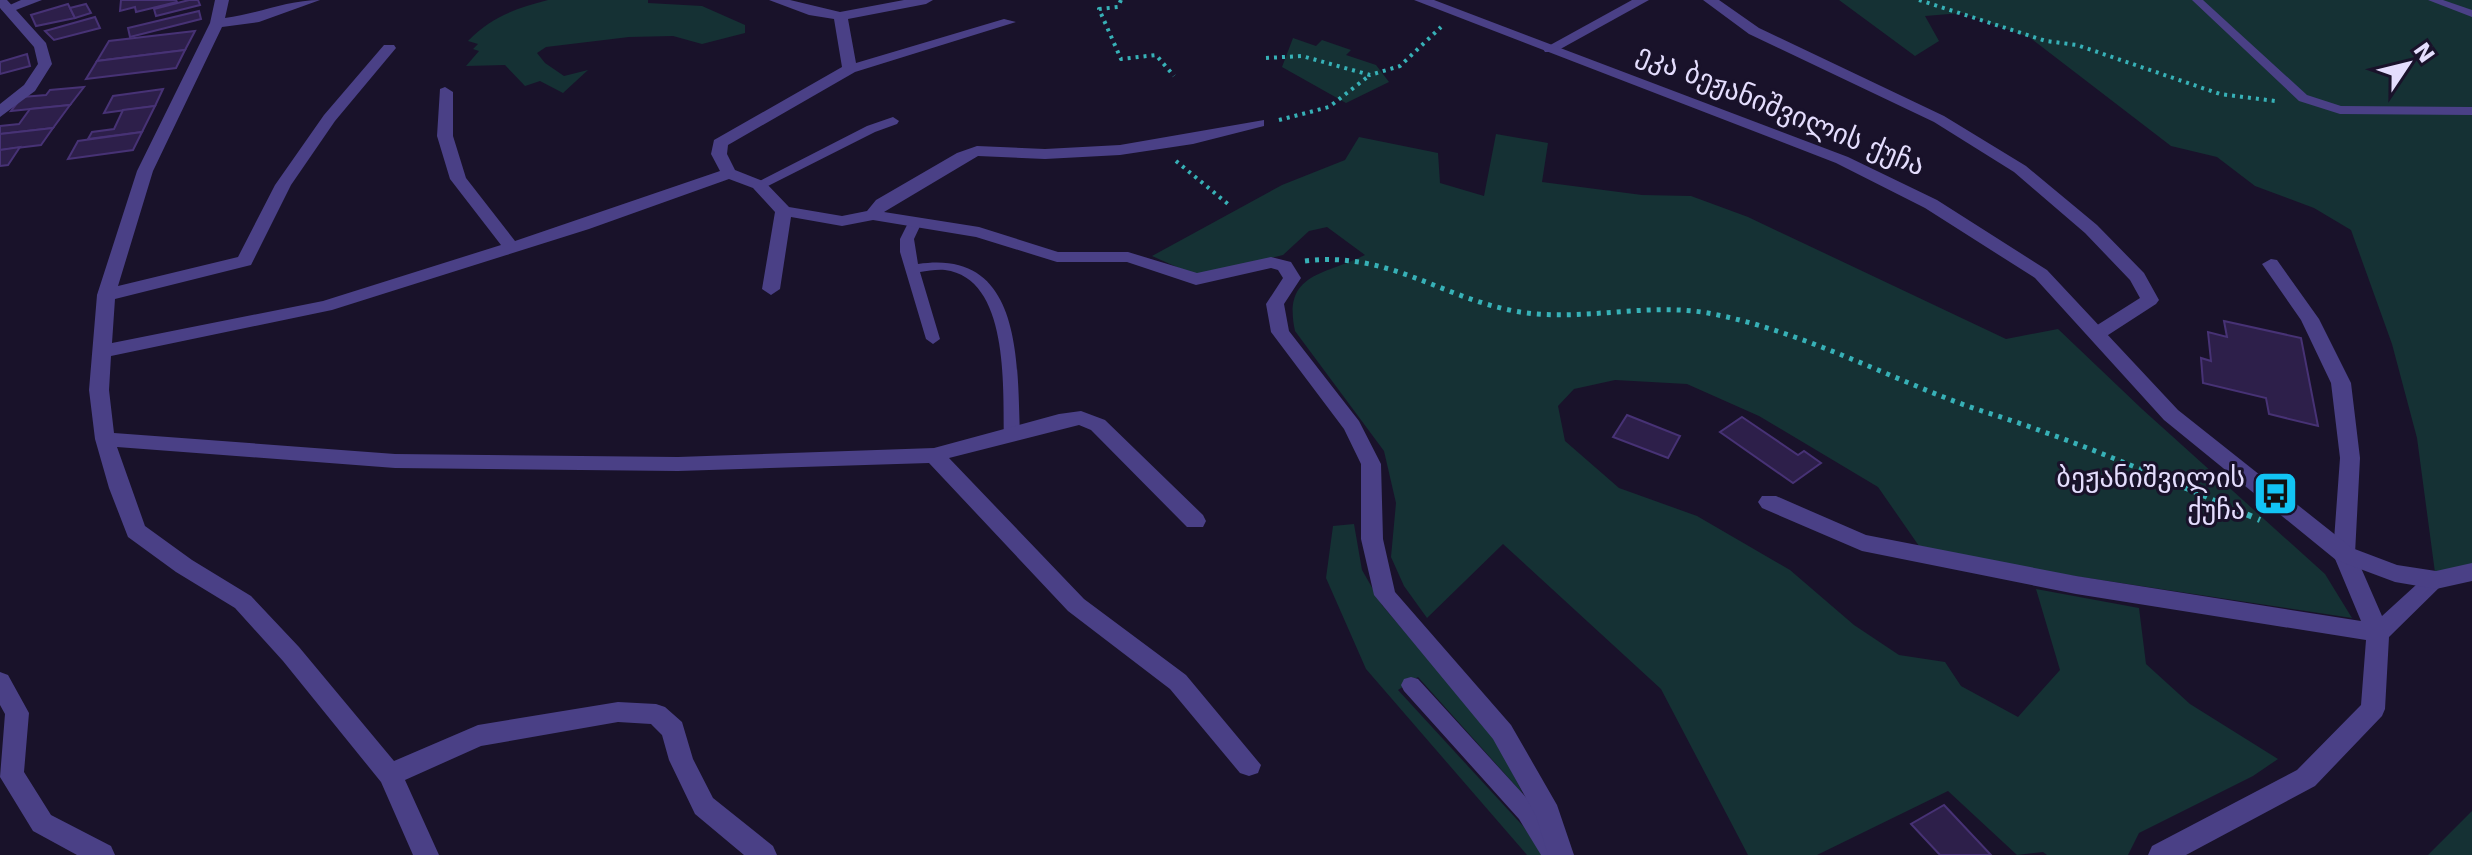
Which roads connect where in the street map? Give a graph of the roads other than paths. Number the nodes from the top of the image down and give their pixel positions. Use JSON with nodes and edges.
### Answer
{"nodes":[{"id":1,"x":35,"y":0,"type":"edge"},
{"id":2,"x":222,"y":0,"type":"edge"},
{"id":3,"x":313,"y":0,"type":"edge"},
{"id":4,"x":776,"y":0,"type":"edge"},
{"id":5,"x":926,"y":0,"type":"edge"},
{"id":6,"x":1421,"y":0,"type":"edge"},
{"id":7,"x":1642,"y":0,"type":"edge"},
{"id":8,"x":1710,"y":0,"type":"edge"},
{"id":9,"x":2197,"y":0,"type":"edge"},
{"id":10,"x":2433,"y":0,"type":"edge"},
{"id":11,"x":3,"y":4,"type":"edge"},
{"id":12,"x":2472,"y":14,"type":"edge"},
{"id":13,"x":840,"y":16,"type":"junction"},
{"id":14,"x":1009,"y":22,"type":"dead end"},
{"id":15,"x":217,"y":23,"type":"junction"},
{"id":16,"x":389,"y":48,"type":"dead end"},
{"id":17,"x":1550,"y":49,"type":"junction"},
{"id":18,"x":850,"y":69,"type":"junction"},
{"id":19,"x":445,"y":92,"type":"dead end"},
{"id":20,"x":2472,"y":111,"type":"edge"},
{"id":21,"x":0,"y":112,"type":"edge"},
{"id":22,"x":893,"y":121,"type":"dead end"},
{"id":23,"x":1259,"y":123,"type":"road end"},
{"id":24,"x":729,"y":173,"type":"junction"},
{"id":25,"x":759,"y":185,"type":"junction"},
{"id":26,"x":784,"y":211,"type":"junction"},
{"id":27,"x":873,"y":215,"type":"junction"},
{"id":28,"x":915,"y":222,"type":"junction"},
{"id":29,"x":512,"y":248,"type":"junction"},
{"id":30,"x":2271,"y":264,"type":"dead end"},
{"id":31,"x":913,"y":269,"type":"junction"},
{"id":32,"x":771,"y":289,"type":"dead end"},
{"id":33,"x":106,"y":295,"type":"junction"},
{"id":34,"x":2098,"y":333,"type":"junction"},
{"id":35,"x":933,"y":339,"type":"dead end"},
{"id":36,"x":103,"y":351,"type":"junction"},
{"id":37,"x":1012,"y":434,"type":"junction"},
{"id":38,"x":105,"y":439,"type":"junction"},
{"id":39,"x":934,"y":455,"type":"junction"},
{"id":40,"x":1769,"y":502,"type":"dead end"},
{"id":41,"x":1195,"y":521,"type":"dead end"},
{"id":42,"x":2344,"y":554,"type":"junction"},
{"id":43,"x":2472,"y":572,"type":"edge"},
{"id":44,"x":2436,"y":580,"type":"junction"},
{"id":45,"x":2378,"y":633,"type":"junction"},
{"id":46,"x":0,"y":682,"type":"edge"},
{"id":47,"x":1411,"y":685,"type":"dead end"},
{"id":48,"x":1249,"y":765,"type":"dead end"},
{"id":49,"x":390,"y":775,"type":"junction"},
{"id":50,"x":102,"y":855,"type":"edge"},
{"id":51,"x":426,"y":855,"type":"edge"},
{"id":52,"x":764,"y":855,"type":"edge"},
{"id":53,"x":1553,"y":855,"type":"edge"},
{"id":54,"x":1561,"y":855,"type":"edge"},
{"id":55,"x":2161,"y":855,"type":"edge"}],
"edges":[{"from":1,"to":11,"type":"street"},
{"from":2,"to":15,"type":"street"},
{"from":3,"to":15,"type":"street"},
{"from":4,"to":13,"type":"street"},
{"from":5,"to":13,"type":"street"},
{"from":6,"to":17,"type":"street","name":"ეკა ბეჟანიშვილის ქუჩა"},
{"from":7,"to":17,"type":"street"},
{"from":8,"to":34,"type":"street"},
{"from":9,"to":20,"type":"lane"},
{"from":10,"to":12,"type":"lane"},
{"from":11,"to":21,"type":"street"},
{"from":13,"to":18,"type":"street"},
{"from":14,"to":18,"type":"street"},
{"from":15,"to":33,"type":"street"},
{"from":16,"to":33,"type":"street"},
{"from":17,"to":34,"type":"street","name":"ეკა ბეჟანიშვილის ქუჩა"},
{"from":18,"to":24,"type":"street"},
{"from":19,"to":29,"type":"street"},
{"from":22,"to":25,"type":"lane"},
{"from":23,"to":27,"type":"street"},
{"from":24,"to":25,"type":"street"},
{"from":24,"to":29,"type":"street"},
{"from":25,"to":26,"type":"street"},
{"from":26,"to":27,"type":"street"},
{"from":26,"to":32,"type":"street"},
{"from":27,"to":28,"type":"street"},
{"from":28,"to":31,"type":"lane"},
{"from":28,"to":54,"type":"street"},
{"from":29,"to":36,"type":"street"},
{"from":30,"to":42,"type":"street"},
{"from":31,"to":35,"type":"lane"},
{"from":31,"to":37,"type":"lane"},
{"from":33,"to":36,"type":"street"},
{"from":34,"to":42,"type":"street","name":"ეკა ბეჟანიშვილის ქუჩა"},
{"from":36,"to":38,"type":"street"},
{"from":37,"to":39,"type":"street"},
{"from":37,"to":41,"type":"street"},
{"from":38,"to":39,"type":"street"},
{"from":38,"to":49,"type":"street"},
{"from":39,"to":48,"type":"street"},
{"from":40,"to":45,"type":"street"},
{"from":42,"to":44,"type":"street"},
{"from":42,"to":45,"type":"street","name":"ეკა ბეჟანიშვილის ქუჩა"},
{"from":43,"to":44,"type":"street"},
{"from":44,"to":45,"type":"street"},
{"from":45,"to":55,"type":"street","name":"ეკა ბეჟანიშვილის ქუჩა"},
{"from":46,"to":50,"type":"street"},
{"from":47,"to":53,"type":"lane"},
{"from":49,"to":51,"type":"street"},
{"from":49,"to":52,"type":"street"}]}
